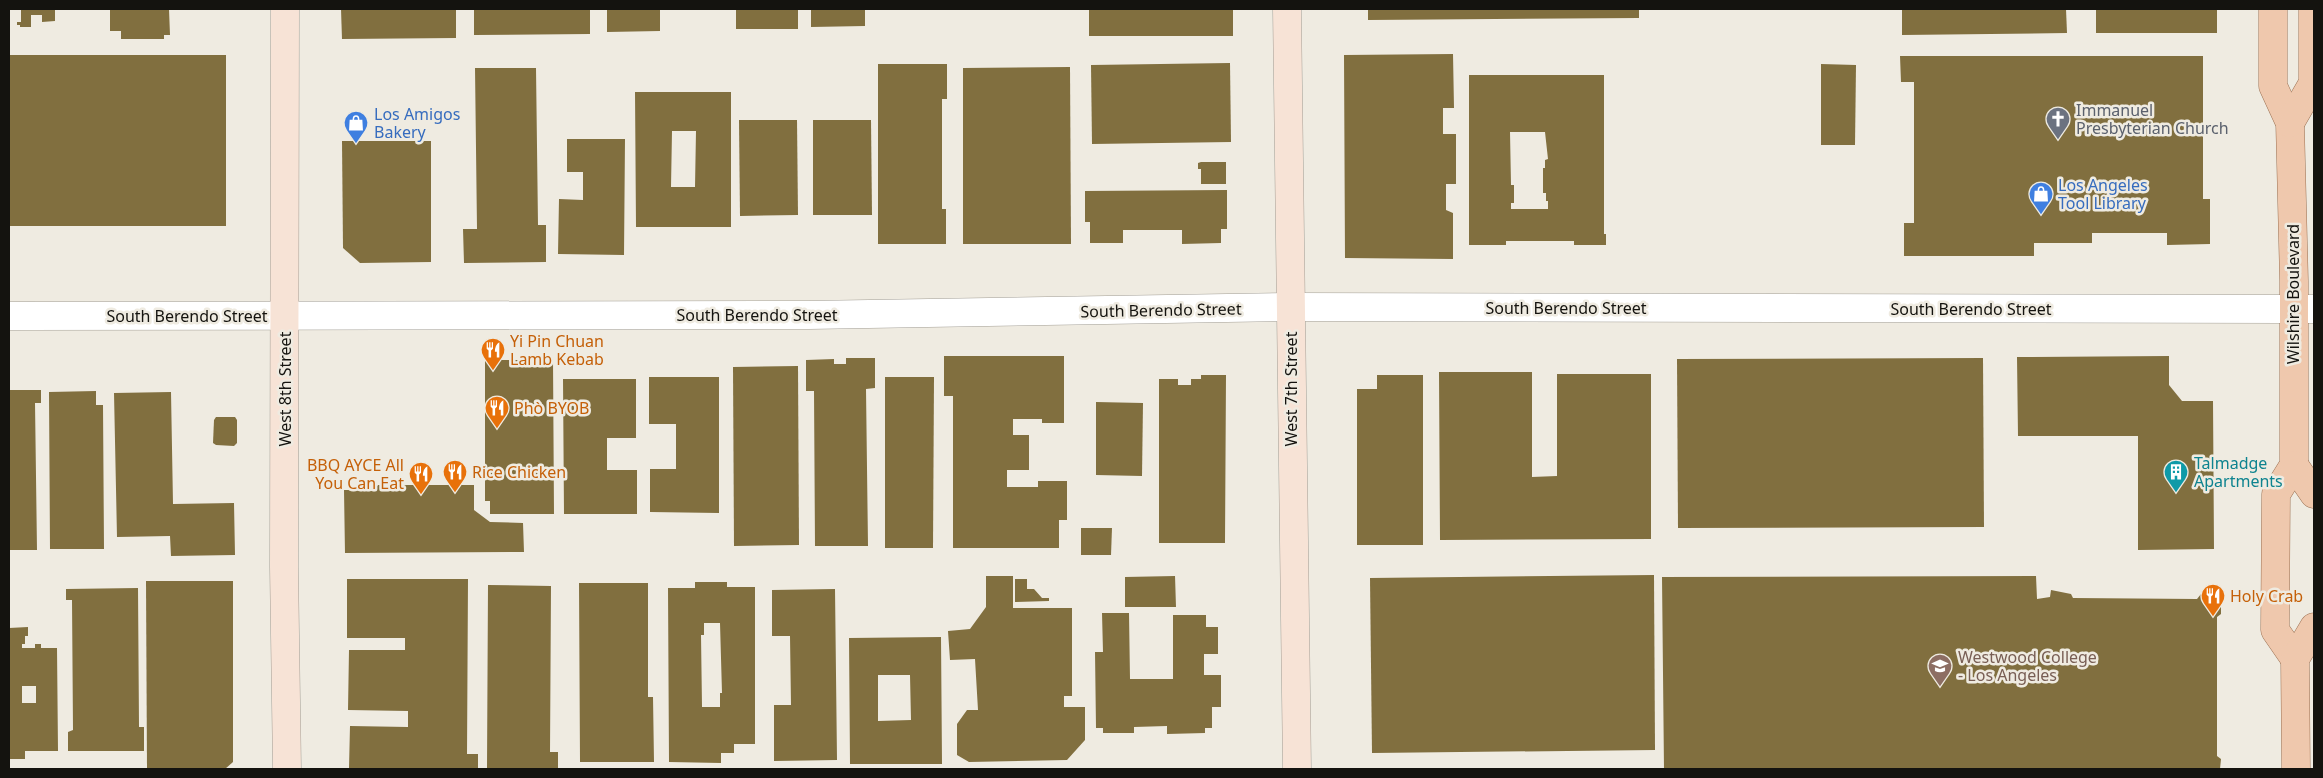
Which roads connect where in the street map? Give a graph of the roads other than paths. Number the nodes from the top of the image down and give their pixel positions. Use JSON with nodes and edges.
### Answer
{"nodes":[{"id":1,"x":285,"y":9,"type":"edge"},
{"id":2,"x":1287,"y":9,"type":"edge"},
{"id":3,"x":2273,"y":9,"type":"edge"},
{"id":4,"x":2313,"y":9,"type":"edge"},
{"id":5,"x":2290,"y":123,"type":"junction"},
{"id":6,"x":1290,"y":307,"type":"junction"},
{"id":7,"x":2304,"y":309,"type":"edge"},
{"id":8,"x":9,"y":316,"type":"edge"},
{"id":9,"x":285,"y":317,"type":"junction"},
{"id":10,"x":2294,"y":464,"type":"junction"},
{"id":11,"x":2314,"y":494,"type":"edge"},
{"id":12,"x":2314,"y":627,"type":"edge"},
{"id":13,"x":2296,"y":659,"type":"junction"},
{"id":14,"x":287,"y":769,"type":"edge"},
{"id":15,"x":1297,"y":769,"type":"edge"},
{"id":16,"x":2296,"y":769,"type":"edge"}],
"edges":[{"from":1,"to":9,"type":"main road","name":"West 8th Street"},
{"from":2,"to":6,"type":"main road","name":"West 7th Street"},
{"from":3,"to":5,"type":"main road","name":"Wilshire Boulevard"},
{"from":4,"to":5,"type":"main road"},
{"from":5,"to":7,"type":"main road","name":"Wilshire Boulevard"},
{"from":6,"to":7,"type":"street","name":"South Berendo Street"},
{"from":6,"to":9,"type":"street","name":"South Berendo Street"},
{"from":6,"to":15,"type":"main road","name":"West 7th Street"},
{"from":7,"to":10,"type":"main road","name":"Wilshire Boulevard"},
{"from":8,"to":9,"type":"street","name":"South Berendo Street"},
{"from":9,"to":14,"type":"main road","name":"West 8th Street"},
{"from":10,"to":11,"type":"main road"},
{"from":10,"to":13,"type":"main road"},
{"from":12,"to":13,"type":"main road"},
{"from":13,"to":16,"type":"main road"}]}
